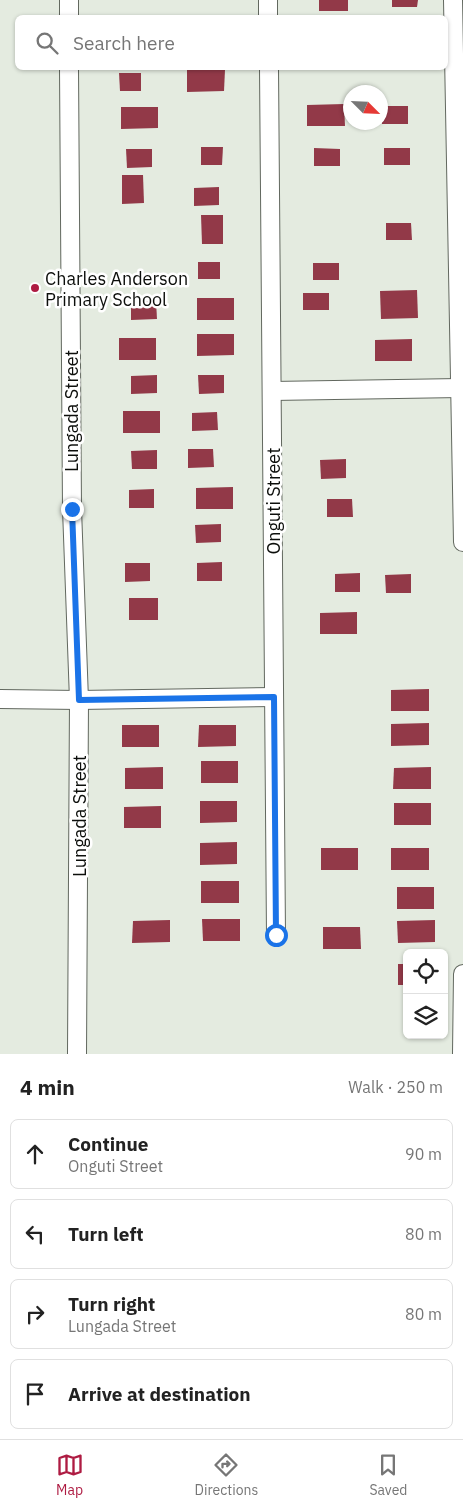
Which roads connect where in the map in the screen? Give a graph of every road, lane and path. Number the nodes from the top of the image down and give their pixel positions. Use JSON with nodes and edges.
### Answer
{"nodes":[{"id":1,"x":69,"y":0,"type":"edge"},
{"id":2,"x":268,"y":0,"type":"edge"},
{"id":3,"x":454,"y":1,"type":"edge"},
{"id":4,"x":69,"y":15,"type":"edge"},
{"id":5,"x":268,"y":15,"type":"edge"},
{"id":6,"x":69,"y":70,"type":"edge"},
{"id":7,"x":269,"y":70,"type":"edge"},
{"id":8,"x":459,"y":82,"type":"edge"},
{"id":9,"x":460,"y":388,"type":"junction"},
{"id":10,"x":272,"y":390,"type":"junction"},
{"id":11,"x":463,"y":542,"type":"edge"},
{"id":12,"x":274,"y":697,"type":"junction"},
{"id":13,"x":0,"y":699,"type":"edge"},
{"id":14,"x":79,"y":700,"type":"junction"},
{"id":15,"x":276,"y":935,"type":"dead end"},
{"id":16,"x":463,"y":974,"type":"edge"},
{"id":17,"x":77,"y":1054,"type":"edge"},
{"id":18,"x":462,"y":1054,"type":"edge"}],
"edges":[{"from":1,"to":4,"type":"street"},
{"from":2,"to":5,"type":"street"},
{"from":3,"to":8,"type":"street"},
{"from":6,"to":14,"type":"street","name":"Lungada Street"},
{"from":7,"to":10,"type":"street","name":"Onguti Street"},
{"from":8,"to":9,"type":"street"},
{"from":9,"to":10,"type":"street"},
{"from":9,"to":11,"type":"street"},
{"from":10,"to":12,"type":"street","name":"Onguti Street"},
{"from":12,"to":14,"type":"street"},
{"from":12,"to":15,"type":"street","name":"Onguti Street"},
{"from":13,"to":14,"type":"street"},
{"from":14,"to":17,"type":"street","name":"Lungada Street"},
{"from":16,"to":18,"type":"street"}]}
